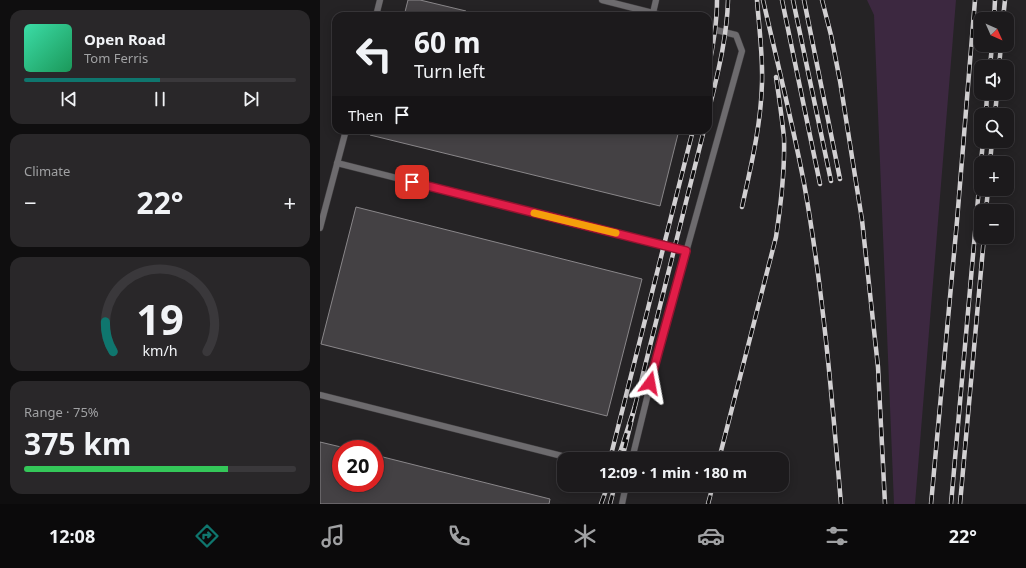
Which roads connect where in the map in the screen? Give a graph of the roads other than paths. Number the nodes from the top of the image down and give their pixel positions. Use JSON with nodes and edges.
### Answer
{"nodes":[{"id":1,"x":380,"y":0,"type":"edge"},
{"id":2,"x":602,"y":0,"type":"edge"},
{"id":3,"x":656,"y":0,"type":"edge"},
{"id":4,"x":377,"y":12,"type":"edge"},
{"id":5,"x":649,"y":12,"type":"edge"},
{"id":6,"x":653,"y":12,"type":"edge"},
{"id":7,"x":712,"y":29,"type":"edge"},
{"id":8,"x":345,"y":134,"type":"edge"},
{"id":9,"x":337,"y":163,"type":"junction"},
{"id":10,"x":320,"y":228,"type":"edge"},
{"id":11,"x":686,"y":251,"type":"junction"},
{"id":12,"x":320,"y":395,"type":"edge"},
{"id":13,"x":634,"y":452,"type":"edge"},
{"id":14,"x":557,"y":455,"type":"edge"},
{"id":15,"x":625,"y":492,"type":"edge"},
{"id":16,"x":622,"y":504,"type":"edge"}],
"edges":[{"from":1,"to":4,"type":"lane"},
{"from":2,"to":5,"type":"lane"},
{"from":3,"to":6,"type":"lane"},
{"from":7,"to":11,"type":"lane"},
{"from":8,"to":9,"type":"lane"},
{"from":9,"to":10,"type":"lane"},
{"from":9,"to":11,"type":"lane"},
{"from":11,"to":13,"type":"lane"},
{"from":12,"to":14,"type":"lane"},
{"from":15,"to":16,"type":"lane"}]}
